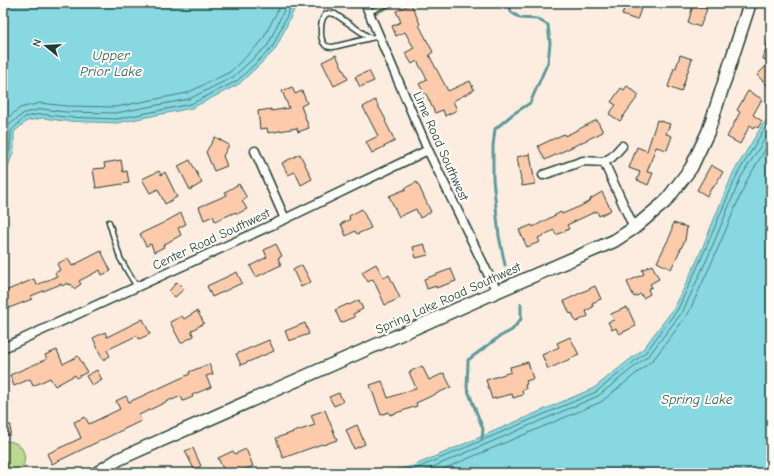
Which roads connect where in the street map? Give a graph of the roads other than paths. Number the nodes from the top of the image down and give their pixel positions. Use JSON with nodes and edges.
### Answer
{"nodes":[{"id":1,"x":389,"y":3,"type":"edge"},
{"id":2,"x":750,"y":3,"type":"edge"},
{"id":3,"x":367,"y":8,"type":"edge"},
{"id":4,"x":379,"y":36,"type":"junction"},
{"id":5,"x":370,"y":38,"type":"junction"},
{"id":6,"x":622,"y":146,"type":"dead end"},
{"id":7,"x":428,"y":150,"type":"junction"},
{"id":8,"x":254,"y":151,"type":"dead end"},
{"id":9,"x":604,"y":162,"type":"junction"},
{"id":10,"x":543,"y":175,"type":"dead end"},
{"id":11,"x":285,"y":219,"type":"junction"},
{"id":12,"x":109,"y":222,"type":"dead end"},
{"id":13,"x":634,"y":228,"type":"junction"},
{"id":14,"x":136,"y":287,"type":"junction"},
{"id":15,"x":498,"y":291,"type":"junction"},
{"id":16,"x":3,"y":348,"type":"edge"},
{"id":17,"x":97,"y":473,"type":"edge"}],
"edges":[{"from":1,"to":3,"type":"lane"},
{"from":2,"to":13,"type":"street","name":"Spring Lake Road Southwest"},
{"from":3,"to":4,"type":"street","name":"Lime Road Southwest"},
{"from":4,"to":5,"type":"lane"},
{"from":4,"to":7,"type":"street","name":"Lime Road Southwest"},
{"from":5,"to":5,"type":"lane"},
{"from":6,"to":9,"type":"street"},
{"from":7,"to":11,"type":"street","name":"Center Road Southwest"},
{"from":7,"to":15,"type":"street","name":"Lime Road Southwest"},
{"from":8,"to":11,"type":"street"},
{"from":9,"to":10,"type":"street"},
{"from":9,"to":13,"type":"street"},
{"from":11,"to":14,"type":"street","name":"Center Road Southwest"},
{"from":12,"to":14,"type":"lane"},
{"from":13,"to":15,"type":"street","name":"Spring Lake Road Southwest"},
{"from":14,"to":16,"type":"street","name":"Center Road Southwest"},
{"from":15,"to":17,"type":"street","name":"Spring Lake Road Southwest"}]}
